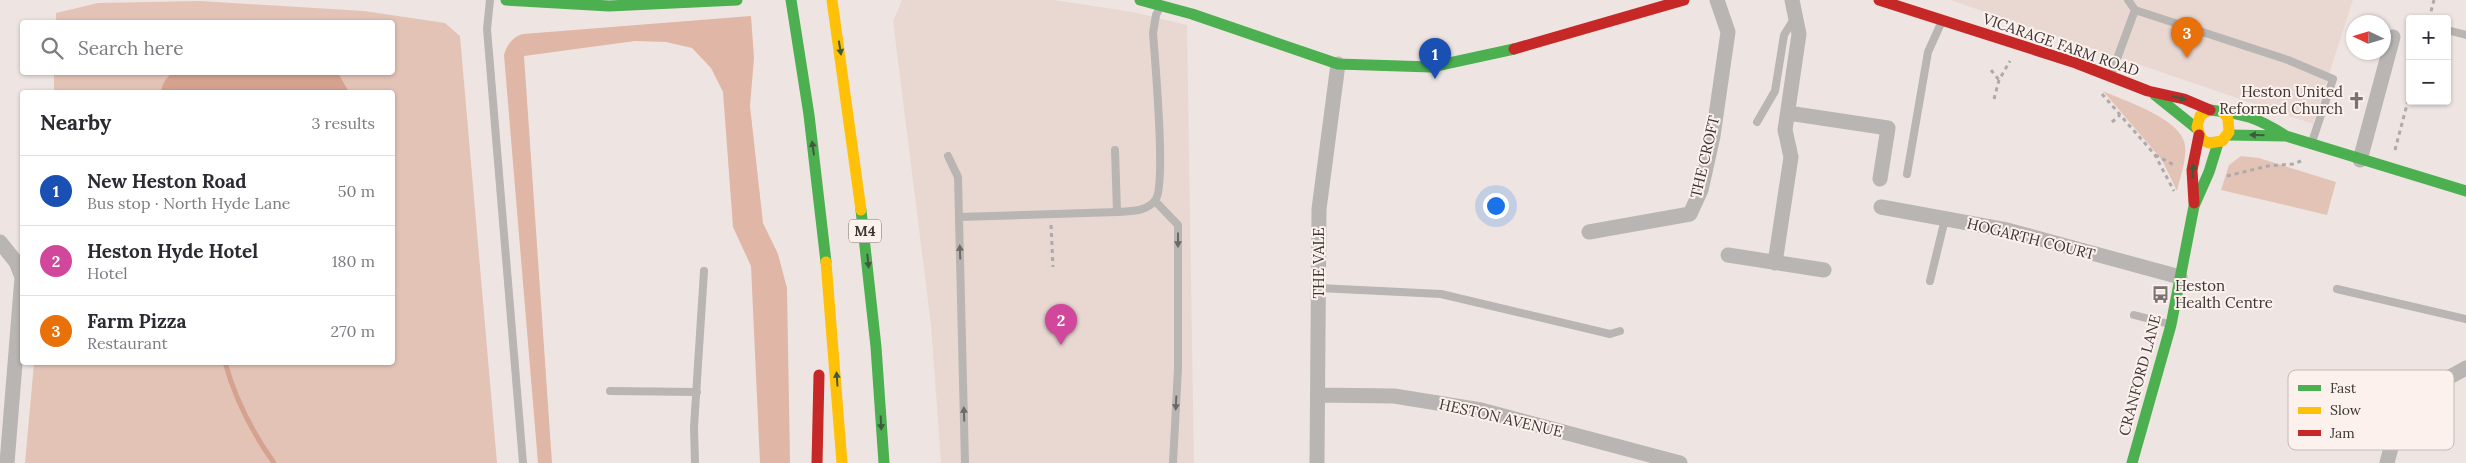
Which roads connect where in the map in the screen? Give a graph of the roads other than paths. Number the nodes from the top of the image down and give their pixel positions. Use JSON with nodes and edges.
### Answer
{"nodes":[{"id":1,"x":490,"y":0,"type":"edge"},
{"id":2,"x":506,"y":0,"type":"edge"},
{"id":3,"x":737,"y":0,"type":"edge"},
{"id":4,"x":791,"y":0,"type":"edge"},
{"id":5,"x":832,"y":0,"type":"edge"},
{"id":6,"x":1142,"y":0,"type":"edge"},
{"id":7,"x":1684,"y":0,"type":"edge"},
{"id":8,"x":1717,"y":0,"type":"edge"},
{"id":9,"x":1792,"y":0,"type":"edge"},
{"id":10,"x":1881,"y":0,"type":"edge"},
{"id":11,"x":2128,"y":0,"type":"edge"},
{"id":12,"x":1161,"y":5,"type":"junction"},
{"id":13,"x":1193,"y":7,"type":"edge"},
{"id":14,"x":2135,"y":10,"type":"junction"},
{"id":15,"x":1795,"y":18,"type":"junction"},
{"id":16,"x":1942,"y":20,"type":"junction"},
{"id":17,"x":2451,"y":31,"type":"edge"},
{"id":18,"x":2466,"y":35,"type":"edge"},
{"id":19,"x":2393,"y":37,"type":"dead end"},
{"id":20,"x":1338,"y":64,"type":"junction"},
{"id":21,"x":2111,"y":77,"type":"junction"},
{"id":22,"x":2148,"y":91,"type":"junction"},
{"id":23,"x":2208,"y":110,"type":"junction"},
{"id":24,"x":1788,"y":113,"type":"junction"},
{"id":25,"x":2224,"y":113,"type":"junction"},
{"id":26,"x":1757,"y":122,"type":"dead end"},
{"id":27,"x":2197,"y":131,"type":"junction"},
{"id":28,"x":2229,"y":135,"type":"junction"},
{"id":29,"x":2286,"y":136,"type":"junction"},
{"id":30,"x":2218,"y":143,"type":"junction"},
{"id":31,"x":2311,"y":144,"type":"junction"},
{"id":32,"x":1115,"y":150,"type":"dead end"},
{"id":33,"x":948,"y":156,"type":"dead end"},
{"id":34,"x":2360,"y":160,"type":"junction"},
{"id":35,"x":816,"y":168,"type":"junction"},
{"id":36,"x":1907,"y":174,"type":"dead end"},
{"id":37,"x":1880,"y":179,"type":"dead end"},
{"id":38,"x":2466,"y":191,"type":"edge"},
{"id":39,"x":1155,"y":201,"type":"junction"},
{"id":40,"x":2194,"y":206,"type":"junction"},
{"id":41,"x":1881,"y":207,"type":"dead end"},
{"id":42,"x":1117,"y":212,"type":"junction"},
{"id":43,"x":959,"y":218,"type":"junction"},
{"id":44,"x":1945,"y":219,"type":"junction"},
{"id":45,"x":1589,"y":232,"type":"dead end"},
{"id":46,"x":0,"y":242,"type":"edge"},
{"id":47,"x":1728,"y":255,"type":"dead end"},
{"id":48,"x":1775,"y":263,"type":"junction"},
{"id":49,"x":1824,"y":270,"type":"dead end"},
{"id":50,"x":704,"y":271,"type":"dead end"},
{"id":51,"x":20,"y":272,"type":"edge"},
{"id":52,"x":2180,"y":277,"type":"junction"},
{"id":53,"x":1930,"y":281,"type":"dead end"},
{"id":54,"x":1318,"y":288,"type":"junction"},
{"id":55,"x":2337,"y":289,"type":"dead end"},
{"id":56,"x":20,"y":302,"type":"edge"},
{"id":57,"x":2134,"y":315,"type":"dead end"},
{"id":58,"x":818,"y":316,"type":"dead end"},
{"id":59,"x":2466,"y":319,"type":"edge"},
{"id":60,"x":2171,"y":325,"type":"junction"},
{"id":61,"x":1620,"y":331,"type":"dead end"},
{"id":62,"x":819,"y":366,"type":"dead end"},
{"id":63,"x":2466,"y":368,"type":"edge"},
{"id":64,"x":2454,"y":375,"type":"edge"},
{"id":65,"x":610,"y":391,"type":"dead end"},
{"id":66,"x":696,"y":392,"type":"junction"},
{"id":67,"x":1318,"y":395,"type":"junction"},
{"id":68,"x":2390,"y":450,"type":"edge"},
{"id":69,"x":7,"y":463,"type":"edge"},
{"id":70,"x":523,"y":463,"type":"edge"},
{"id":71,"x":695,"y":463,"type":"edge"},
{"id":72,"x":817,"y":463,"type":"edge"},
{"id":73,"x":842,"y":463,"type":"edge"},
{"id":74,"x":884,"y":463,"type":"edge"},
{"id":75,"x":965,"y":463,"type":"edge"},
{"id":76,"x":1173,"y":463,"type":"edge"},
{"id":77,"x":1317,"y":463,"type":"edge"},
{"id":78,"x":1680,"y":463,"type":"edge"},
{"id":79,"x":2132,"y":463,"type":"edge"},
{"id":80,"x":2387,"y":463,"type":"edge"}],
"edges":[{"from":1,"to":70,"type":"lane"},
{"from":2,"to":3,"type":"main road"},
{"from":35,"to":4,"type":"main road","one_way":true},
{"from":5,"to":74,"type":"main road","number":"M4","one_way":true},
{"from":6,"to":12,"type":"main road"},
{"from":7,"to":20,"type":"main road"},
{"from":8,"to":45,"type":"street","name":"THE CROFT"},
{"from":9,"to":15,"type":"street"},
{"from":10,"to":16,"type":"main road","name":"VICARAGE FARM ROAD"},
{"from":11,"to":14,"type":"lane"},
{"from":12,"to":13,"type":"main road"},
{"from":12,"to":39,"type":"lane"},
{"from":13,"to":20,"type":"main road"},
{"from":14,"to":21,"type":"lane"},
{"from":14,"to":31,"type":"lane"},
{"from":15,"to":24,"type":"street"},
{"from":15,"to":26,"type":"lane"},
{"from":16,"to":21,"type":"main road","name":"VICARAGE FARM ROAD"},
{"from":16,"to":36,"type":"lane"},
{"from":17,"to":18,"type":"lane"},
{"from":19,"to":34,"type":"street"},
{"from":20,"to":54,"type":"street","name":"THE VALE"},
{"from":21,"to":22,"type":"main road","name":"VICARAGE FARM ROAD"},
{"from":22,"to":23,"type":"main road","name":"VICARAGE FARM ROAD","one_way":true},
{"from":22,"to":27,"type":"main road","name":"VICARAGE FARM ROAD"},
{"from":23,"to":25,"type":"main road","name":"VICARAGE FARM ROAD"},
{"from":23,"to":27,"type":"main road"},
{"from":24,"to":37,"type":"street"},
{"from":24,"to":48,"type":"street"},
{"from":25,"to":28,"type":"main road"},
{"from":25,"to":29,"type":"main road","name":"VICARAGE FARM ROAD"},
{"from":27,"to":30,"type":"main road","name":"VICARAGE FARM ROAD"},
{"from":40,"to":27,"type":"main road","name":"CRANFORD LANE","one_way":true},
{"from":29,"to":28,"type":"main road","name":"VICARAGE FARM ROAD","one_way":true},
{"from":28,"to":30,"type":"main road"},
{"from":29,"to":31,"type":"main road","name":"VICARAGE FARM ROAD"},
{"from":30,"to":40,"type":"main road","name":"CRANFORD LANE"},
{"from":31,"to":34,"type":"main road","name":"VICARAGE FARM ROAD"},
{"from":32,"to":42,"type":"lane"},
{"from":33,"to":43,"type":"lane"},
{"from":34,"to":38,"type":"main road","name":"VICARAGE FARM ROAD"},
{"from":35,"to":58,"type":"main road"},
{"from":73,"to":35,"type":"main road","one_way":true},
{"from":39,"to":42,"type":"lane"},
{"from":39,"to":76,"type":"lane","one_way":true},
{"from":40,"to":52,"type":"main road","name":"CRANFORD LANE"},
{"from":41,"to":44,"type":"street","name":"HOGARTH COURT"},
{"from":42,"to":43,"type":"lane"},
{"from":75,"to":43,"type":"lane","one_way":true},
{"from":44,"to":52,"type":"street","name":"HOGARTH COURT"},
{"from":44,"to":53,"type":"lane"},
{"from":46,"to":51,"type":"street"},
{"from":47,"to":48,"type":"street"},
{"from":48,"to":49,"type":"street"},
{"from":50,"to":66,"type":"lane"},
{"from":52,"to":60,"type":"main road","name":"CRANFORD LANE"},
{"from":54,"to":61,"type":"lane"},
{"from":54,"to":67,"type":"street","name":"THE VALE"},
{"from":55,"to":59,"type":"lane"},
{"from":56,"to":69,"type":"street"},
{"from":57,"to":60,"type":"lane"},
{"from":60,"to":79,"type":"main road","name":"CRANFORD LANE"},
{"from":62,"to":72,"type":"main road"},
{"from":63,"to":64,"type":"street"},
{"from":65,"to":66,"type":"lane"},
{"from":66,"to":71,"type":"lane"},
{"from":67,"to":77,"type":"street","name":"THE VALE"},
{"from":67,"to":78,"type":"street","name":"HESTON AVENUE"},
{"from":68,"to":80,"type":"street"}]}
